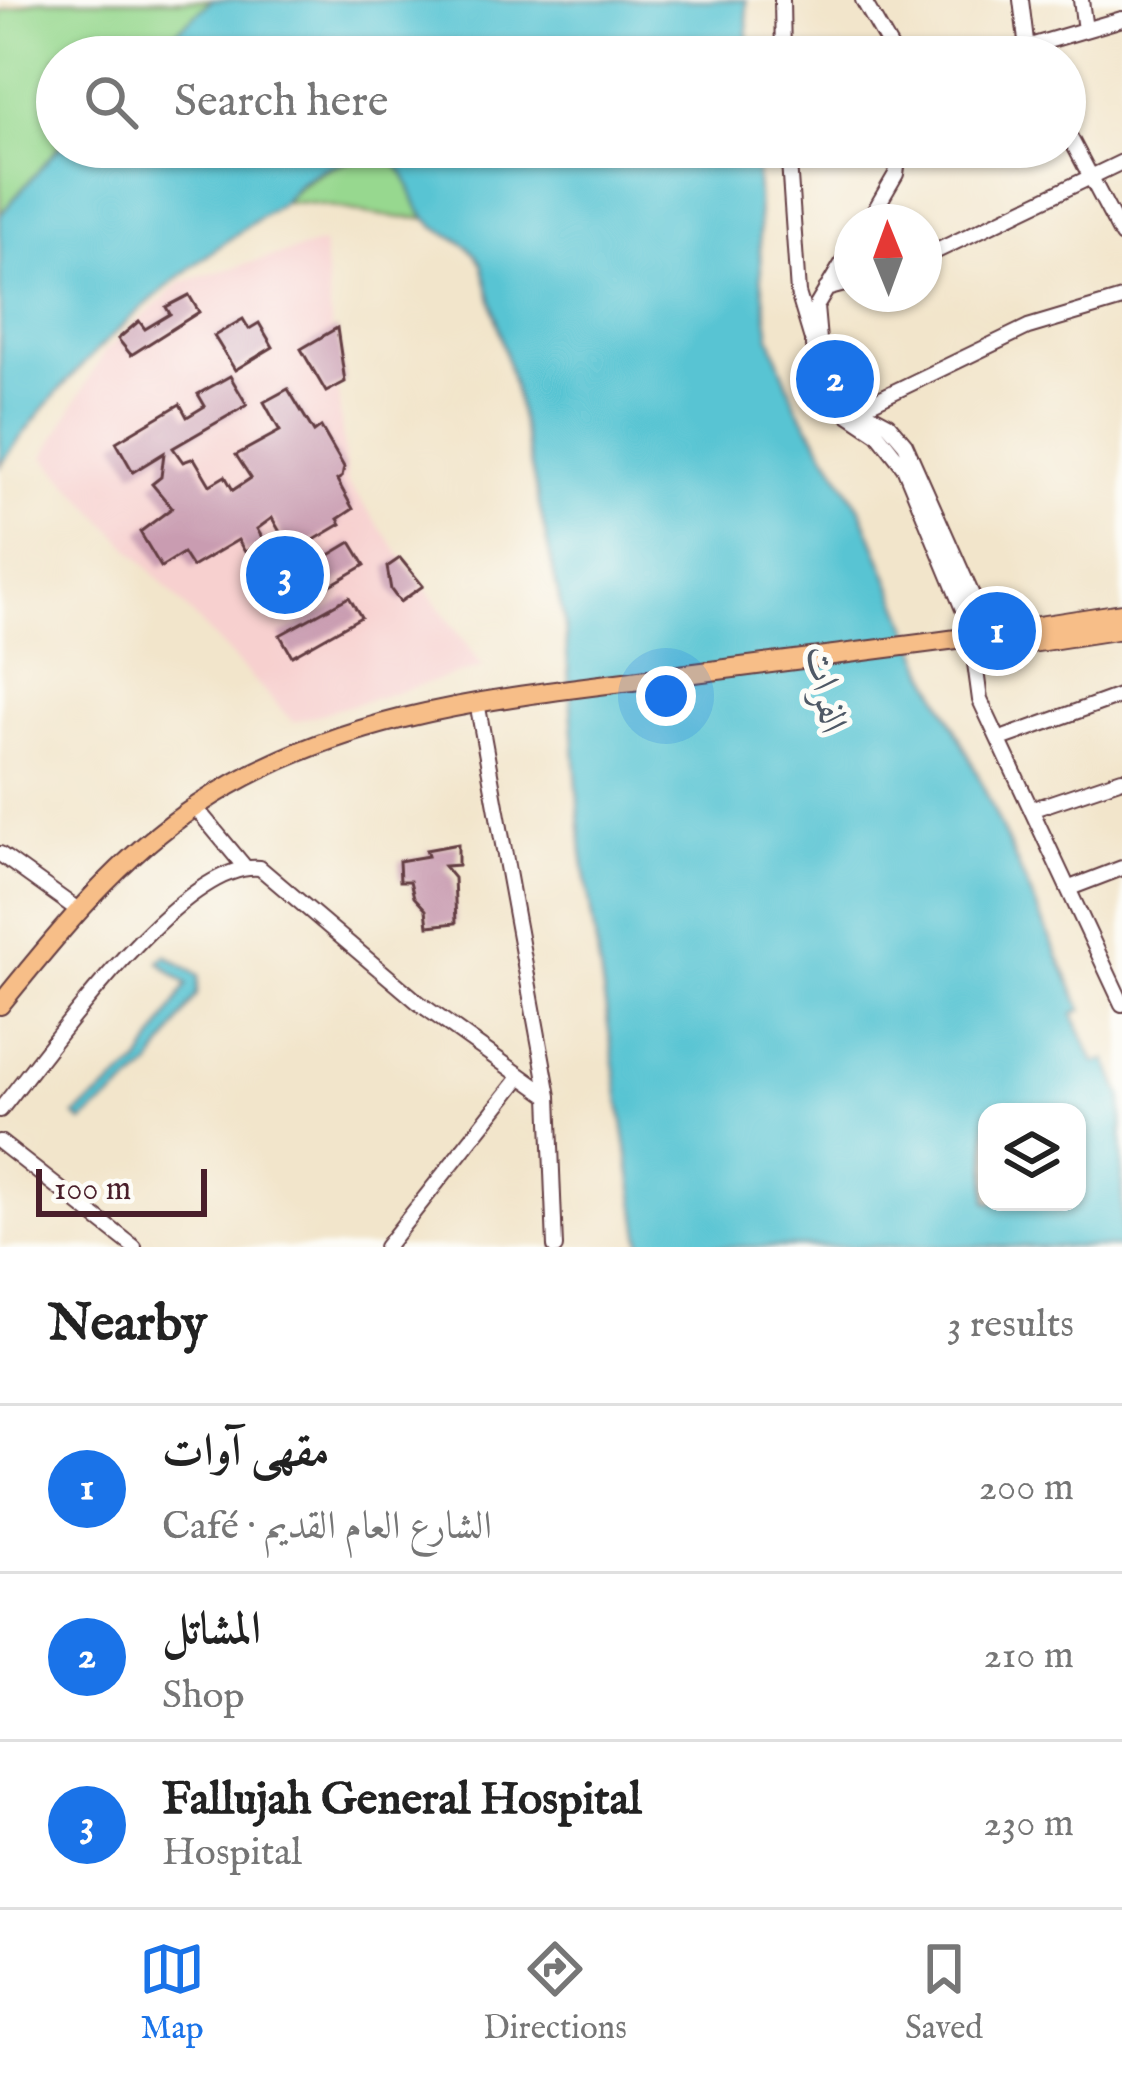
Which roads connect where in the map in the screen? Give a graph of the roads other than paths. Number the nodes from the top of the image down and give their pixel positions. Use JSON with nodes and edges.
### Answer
{"nodes":[{"id":1,"x":782,"y":0,"type":"edge"},
{"id":2,"x":863,"y":0,"type":"edge"},
{"id":3,"x":1021,"y":0,"type":"edge"},
{"id":4,"x":1082,"y":0,"type":"edge"},
{"id":5,"x":1121,"y":22,"type":"edge"},
{"id":6,"x":1085,"y":30,"type":"junction"},
{"id":7,"x":783,"y":36,"type":"edge"},
{"id":8,"x":884,"y":36,"type":"edge"},
{"id":9,"x":1025,"y":36,"type":"edge"},
{"id":10,"x":1069,"y":36,"type":"edge"},
{"id":11,"x":1122,"y":162,"type":"edge"},
{"id":12,"x":1086,"y":165,"type":"edge"},
{"id":13,"x":789,"y":168,"type":"edge"},
{"id":14,"x":897,"y":168,"type":"edge"},
{"id":15,"x":1092,"y":176,"type":"junction"},
{"id":16,"x":878,"y":204,"type":"edge"},
{"id":17,"x":1122,"y":236,"type":"edge"},
{"id":18,"x":942,"y":248,"type":"edge"},
{"id":19,"x":834,"y":276,"type":"edge"},
{"id":20,"x":834,"y":288,"type":"edge"},
{"id":21,"x":824,"y":292,"type":"junction"},
{"id":22,"x":798,"y":293,"type":"junction"},
{"id":23,"x":1122,"y":298,"type":"edge"},
{"id":24,"x":852,"y":411,"type":"junction"},
{"id":25,"x":1122,"y":613,"type":"edge"},
{"id":26,"x":1122,"y":629,"type":"edge"},
{"id":27,"x":974,"y":640,"type":"junction"},
{"id":28,"x":1006,"y":641,"type":"junction"},
{"id":29,"x":1122,"y":695,"type":"edge"},
{"id":30,"x":477,"y":701,"type":"junction"},
{"id":31,"x":1006,"y":737,"type":"junction"},
{"id":32,"x":1122,"y":779,"type":"edge"},
{"id":33,"x":195,"y":807,"type":"junction"},
{"id":34,"x":1039,"y":807,"type":"junction"},
{"id":35,"x":0,"y":854,"type":"edge"},
{"id":36,"x":244,"y":866,"type":"junction"},
{"id":37,"x":1122,"y":868,"type":"edge"},
{"id":38,"x":1076,"y":886,"type":"junction"},
{"id":39,"x":78,"y":910,"type":"junction"},
{"id":40,"x":1122,"y":986,"type":"edge"},
{"id":41,"x":4,"y":992,"type":"edge"},
{"id":42,"x":1122,"y":1004,"type":"edge"},
{"id":43,"x":521,"y":1076,"type":"junction"},
{"id":44,"x":549,"y":1096,"type":"junction"},
{"id":45,"x":0,"y":1110,"type":"edge"},
{"id":46,"x":0,"y":1142,"type":"edge"},
{"id":47,"x":134,"y":1247,"type":"edge"},
{"id":48,"x":386,"y":1247,"type":"edge"},
{"id":49,"x":555,"y":1247,"type":"edge"}],
"edges":[{"from":1,"to":7,"type":"street"},
{"from":2,"to":8,"type":"street"},
{"from":3,"to":9,"type":"street"},
{"from":4,"to":6,"type":"street"},
{"from":5,"to":6,"type":"street"},
{"from":6,"to":10,"type":"street"},
{"from":11,"to":15,"type":"street"},
{"from":12,"to":15,"type":"street"},
{"from":13,"to":22,"type":"street"},
{"from":14,"to":16,"type":"street"},
{"from":15,"to":17,"type":"street"},
{"from":15,"to":18,"type":"street"},
{"from":19,"to":21,"type":"street"},
{"from":20,"to":21,"type":"street"},
{"from":21,"to":22,"type":"street"},
{"from":21,"to":24,"type":"street"},
{"from":22,"to":24,"type":"street"},
{"from":23,"to":24,"type":"street"},
{"from":24,"to":27,"type":"street"},
{"from":25,"to":28,"type":"main road"},
{"from":26,"to":28,"type":"main road"},
{"from":27,"to":28,"type":"main road"},
{"from":27,"to":30,"type":"main road"},
{"from":27,"to":31,"type":"street"},
{"from":27,"to":42,"type":"street"},
{"from":29,"to":31,"type":"street"},
{"from":30,"to":33,"type":"main road"},
{"from":30,"to":44,"type":"street"},
{"from":31,"to":34,"type":"street"},
{"from":32,"to":34,"type":"street"},
{"from":33,"to":36,"type":"street"},
{"from":33,"to":39,"type":"main road"},
{"from":34,"to":38,"type":"street"},
{"from":35,"to":39,"type":"street"},
{"from":36,"to":43,"type":"street"},
{"from":36,"to":45,"type":"street"},
{"from":37,"to":38,"type":"street"},
{"from":38,"to":40,"type":"street"},
{"from":39,"to":41,"type":"main road"},
{"from":43,"to":44,"type":"street"},
{"from":43,"to":48,"type":"street"},
{"from":44,"to":49,"type":"street"},
{"from":46,"to":47,"type":"street"}]}
